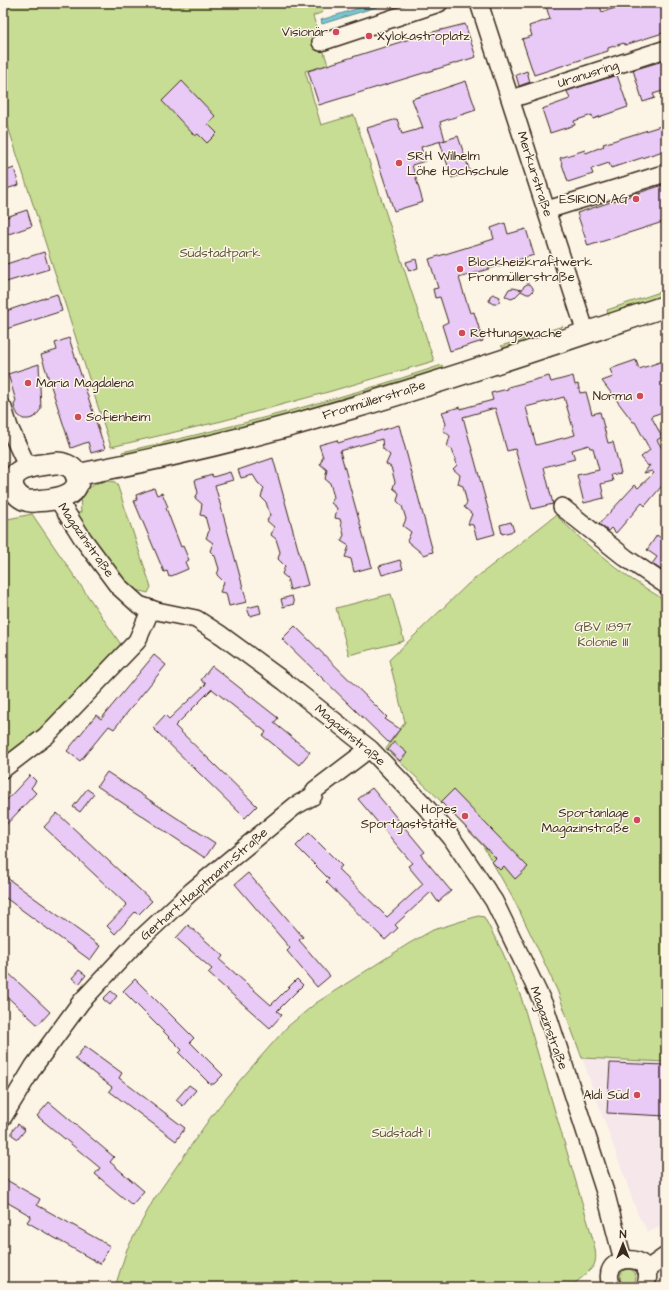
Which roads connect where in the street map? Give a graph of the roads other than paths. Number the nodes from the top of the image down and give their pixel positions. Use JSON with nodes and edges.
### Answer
{"nodes":[{"id":1,"x":439,"y":3,"type":"edge"},
{"id":2,"x":481,"y":10,"type":"edge"},
{"id":3,"x":321,"y":42,"type":"dead end"},
{"id":4,"x":666,"y":49,"type":"edge"},
{"id":5,"x":511,"y":99,"type":"junction"},
{"id":6,"x":666,"y":173,"type":"edge"},
{"id":7,"x":547,"y":210,"type":"junction"},
{"id":8,"x":666,"y":306,"type":"edge"},
{"id":9,"x":586,"y":333,"type":"junction"},
{"id":10,"x":3,"y":408,"type":"edge"},
{"id":11,"x":28,"y":468,"type":"junction"},
{"id":12,"x":76,"y":475,"type":"junction"},
{"id":13,"x":8,"y":489,"type":"edge"},
{"id":14,"x":57,"y":498,"type":"junction"},
{"id":15,"x":562,"y":507,"type":"dead end"},
{"id":16,"x":666,"y":585,"type":"edge"},
{"id":17,"x":150,"y":609,"type":"junction"},
{"id":18,"x":369,"y":749,"type":"junction"},
{"id":19,"x":3,"y":769,"type":"edge"},
{"id":20,"x":3,"y":1117,"type":"edge"},
{"id":21,"x":666,"y":1256,"type":"edge"},
{"id":22,"x":623,"y":1260,"type":"junction"},
{"id":23,"x":646,"y":1270,"type":"junction"},
{"id":24,"x":611,"y":1286,"type":"edge"},
{"id":25,"x":645,"y":1287,"type":"edge"}],
"edges":[{"from":1,"to":3,"type":"street"},
{"from":2,"to":5,"type":"street","name":"Merkurstraße"},
{"from":4,"to":5,"type":"street","name":"Uranusring"},
{"from":5,"to":7,"type":"street","name":"Merkurstraße"},
{"from":6,"to":7,"type":"street"},
{"from":7,"to":9,"type":"street","name":"Merkurstraße"},
{"from":8,"to":9,"type":"main road","name":"Fronmüllerstraße"},
{"from":9,"to":12,"type":"main road","name":"Fronmüllerstraße"},
{"from":10,"to":11,"type":"street"},
{"from":11,"to":12,"type":"main road"},
{"from":11,"to":13,"type":"main road"},
{"from":12,"to":14,"type":"main road"},
{"from":13,"to":14,"type":"main road"},
{"from":14,"to":17,"type":"street","name":"Magazinstraße"},
{"from":15,"to":16,"type":"street"},
{"from":17,"to":18,"type":"street","name":"Magazinstraße"},
{"from":17,"to":19,"type":"street"},
{"from":18,"to":20,"type":"street","name":"Gerhart-Hauptmann-Straße"},
{"from":18,"to":22,"type":"street","name":"Magazinstraße"},
{"from":21,"to":23,"type":"street"},
{"from":22,"to":23,"type":"street"},
{"from":22,"to":24,"type":"street"},
{"from":23,"to":25,"type":"street"}]}
